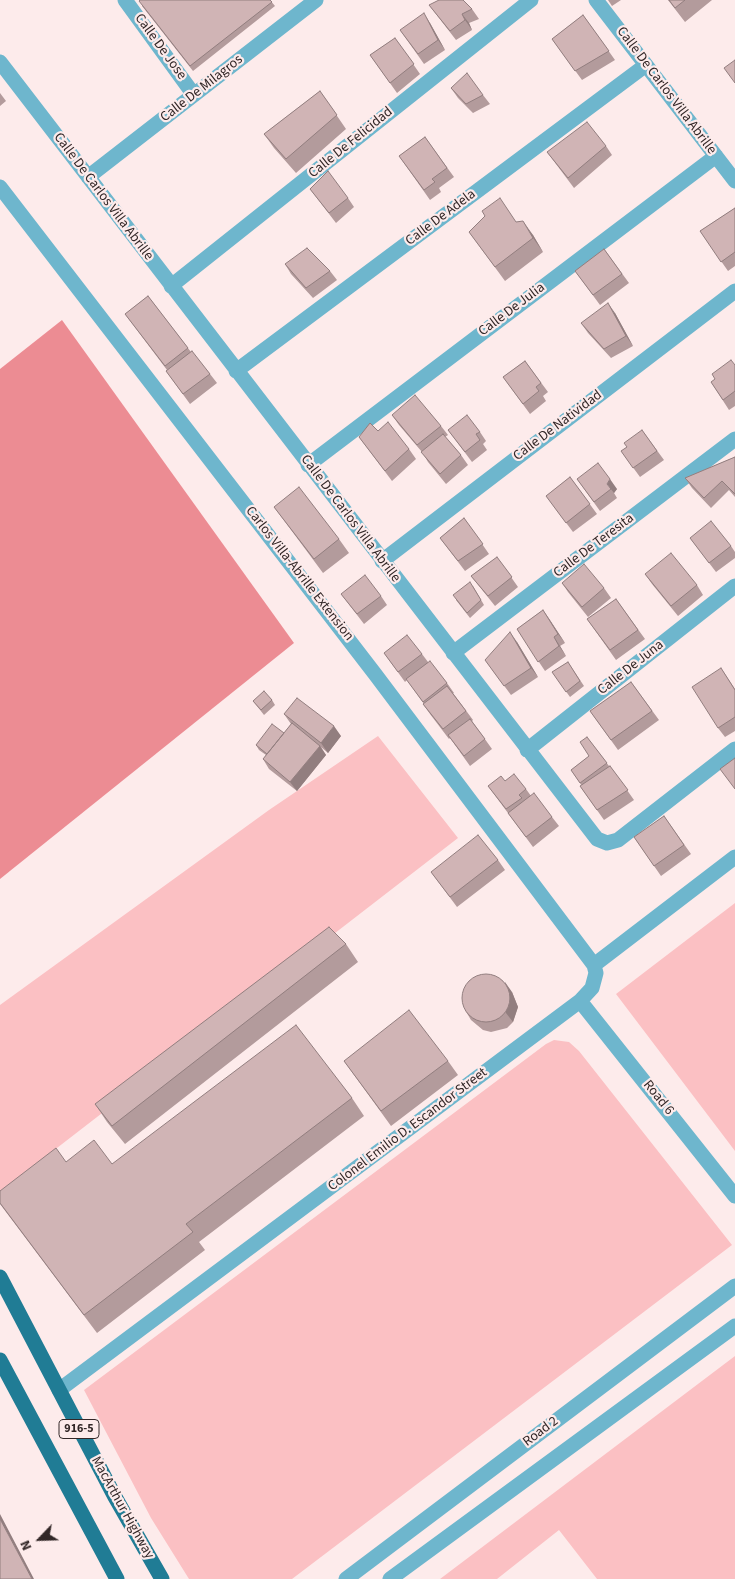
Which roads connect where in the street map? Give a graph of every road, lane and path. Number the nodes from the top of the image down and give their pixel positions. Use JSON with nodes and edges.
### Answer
{"nodes":[{"id":1,"x":125,"y":0,"type":"edge"},
{"id":2,"x":316,"y":0,"type":"edge"},
{"id":3,"x":531,"y":0,"type":"edge"},
{"id":4,"x":596,"y":0,"type":"edge"},
{"id":5,"x":0,"y":62,"type":"edge"},
{"id":6,"x":646,"y":65,"type":"junction"},
{"id":7,"x":194,"y":95,"type":"junction"},
{"id":8,"x":716,"y":156,"type":"junction"},
{"id":9,"x":88,"y":177,"type":"junction"},
{"id":10,"x":735,"y":181,"type":"edge"},
{"id":11,"x":0,"y":187,"type":"edge"},
{"id":12,"x":171,"y":286,"type":"junction"},
{"id":13,"x":735,"y":291,"type":"edge"},
{"id":14,"x":236,"y":370,"type":"junction"},
{"id":15,"x":735,"y":439,"type":"edge"},
{"id":16,"x":308,"y":464,"type":"junction"},
{"id":17,"x":382,"y":561,"type":"junction"},
{"id":18,"x":735,"y":586,"type":"edge"},
{"id":19,"x":453,"y":653,"type":"junction"},
{"id":20,"x":735,"y":749,"type":"edge"},
{"id":21,"x":527,"y":750,"type":"junction"},
{"id":22,"x":735,"y":857,"type":"edge"},
{"id":23,"x":594,"y":964,"type":"junction"},
{"id":24,"x":580,"y":1001,"type":"junction"},
{"id":25,"x":735,"y":1196,"type":"edge"},
{"id":26,"x":0,"y":1277,"type":"edge"},
{"id":27,"x":735,"y":1286,"type":"edge"},
{"id":28,"x":735,"y":1326,"type":"edge"},
{"id":29,"x":0,"y":1360,"type":"edge"},
{"id":30,"x":59,"y":1390,"type":"junction"},
{"id":31,"x":518,"y":1450,"type":"junction"},
{"id":32,"x":534,"y":1472,"type":"junction"},
{"id":33,"x":117,"y":1579,"type":"edge"},
{"id":34,"x":162,"y":1579,"type":"edge"},
{"id":35,"x":346,"y":1579,"type":"edge"},
{"id":36,"x":390,"y":1579,"type":"edge"}],
"edges":[{"from":1,"to":7,"type":"street","name":"Calle De Jose"},
{"from":2,"to":7,"type":"street","name":"Calle De Milagros"},
{"from":3,"to":12,"type":"street","name":"Calle De Felicidad"},
{"from":4,"to":6,"type":"street","name":"Calle De Carlos Villa Abrille"},
{"from":5,"to":9,"type":"street","name":"Calle De Carlos Villa Abrille"},
{"from":6,"to":8,"type":"street","name":"Calle De Carlos Villa Abrille"},
{"from":6,"to":14,"type":"street","name":"Calle De Adela"},
{"from":7,"to":9,"type":"street","name":"Calle De Milagros"},
{"from":8,"to":10,"type":"street","name":"Calle De Carlos Villa Abrille"},
{"from":8,"to":16,"type":"street","name":"Calle De Julia"},
{"from":9,"to":12,"type":"street","name":"Calle De Carlos Villa Abrille"},
{"from":11,"to":23,"type":"street","name":"Carlos Villa-Abrille Extension"},
{"from":12,"to":14,"type":"street","name":"Calle De Carlos Villa Abrille"},
{"from":13,"to":17,"type":"street","name":"Calle De Natividad"},
{"from":14,"to":16,"type":"street","name":"Calle De Carlos Villa Abrille"},
{"from":15,"to":19,"type":"street","name":"Calle De Teresita"},
{"from":16,"to":17,"type":"street","name":"Calle De Carlos Villa Abrille"},
{"from":17,"to":19,"type":"street","name":"Calle De Carlos Villa Abrille"},
{"from":18,"to":21,"type":"street","name":"Calle De Juna"},
{"from":19,"to":21,"type":"street","name":"Calle De Carlos Villa Abrille"},
{"from":20,"to":21,"type":"street","name":"Calle De Carlos Villa Abrille"},
{"from":22,"to":23,"type":"street"},
{"from":23,"to":24,"type":"street","name":"Colonel Emilio D. Escandor Street"},
{"from":24,"to":25,"type":"street","name":"Road 6"},
{"from":24,"to":30,"type":"street","name":"Colonel Emilio D. Escandor Street"},
{"from":26,"to":30,"type":"main road","name":"MacArthur Highway","number":"916-5"},
{"from":27,"to":31,"type":"street","name":"Road 2"},
{"from":28,"to":32,"type":"street","name":"Road 2"},
{"from":29,"to":33,"type":"main road","number":"916-5"},
{"from":30,"to":34,"type":"main road","name":"MacArthur Highway","number":"916-5"},
{"from":31,"to":32,"type":"street"},
{"from":31,"to":35,"type":"street","name":"Road 2"},
{"from":32,"to":36,"type":"street","name":"Road 2"}]}
